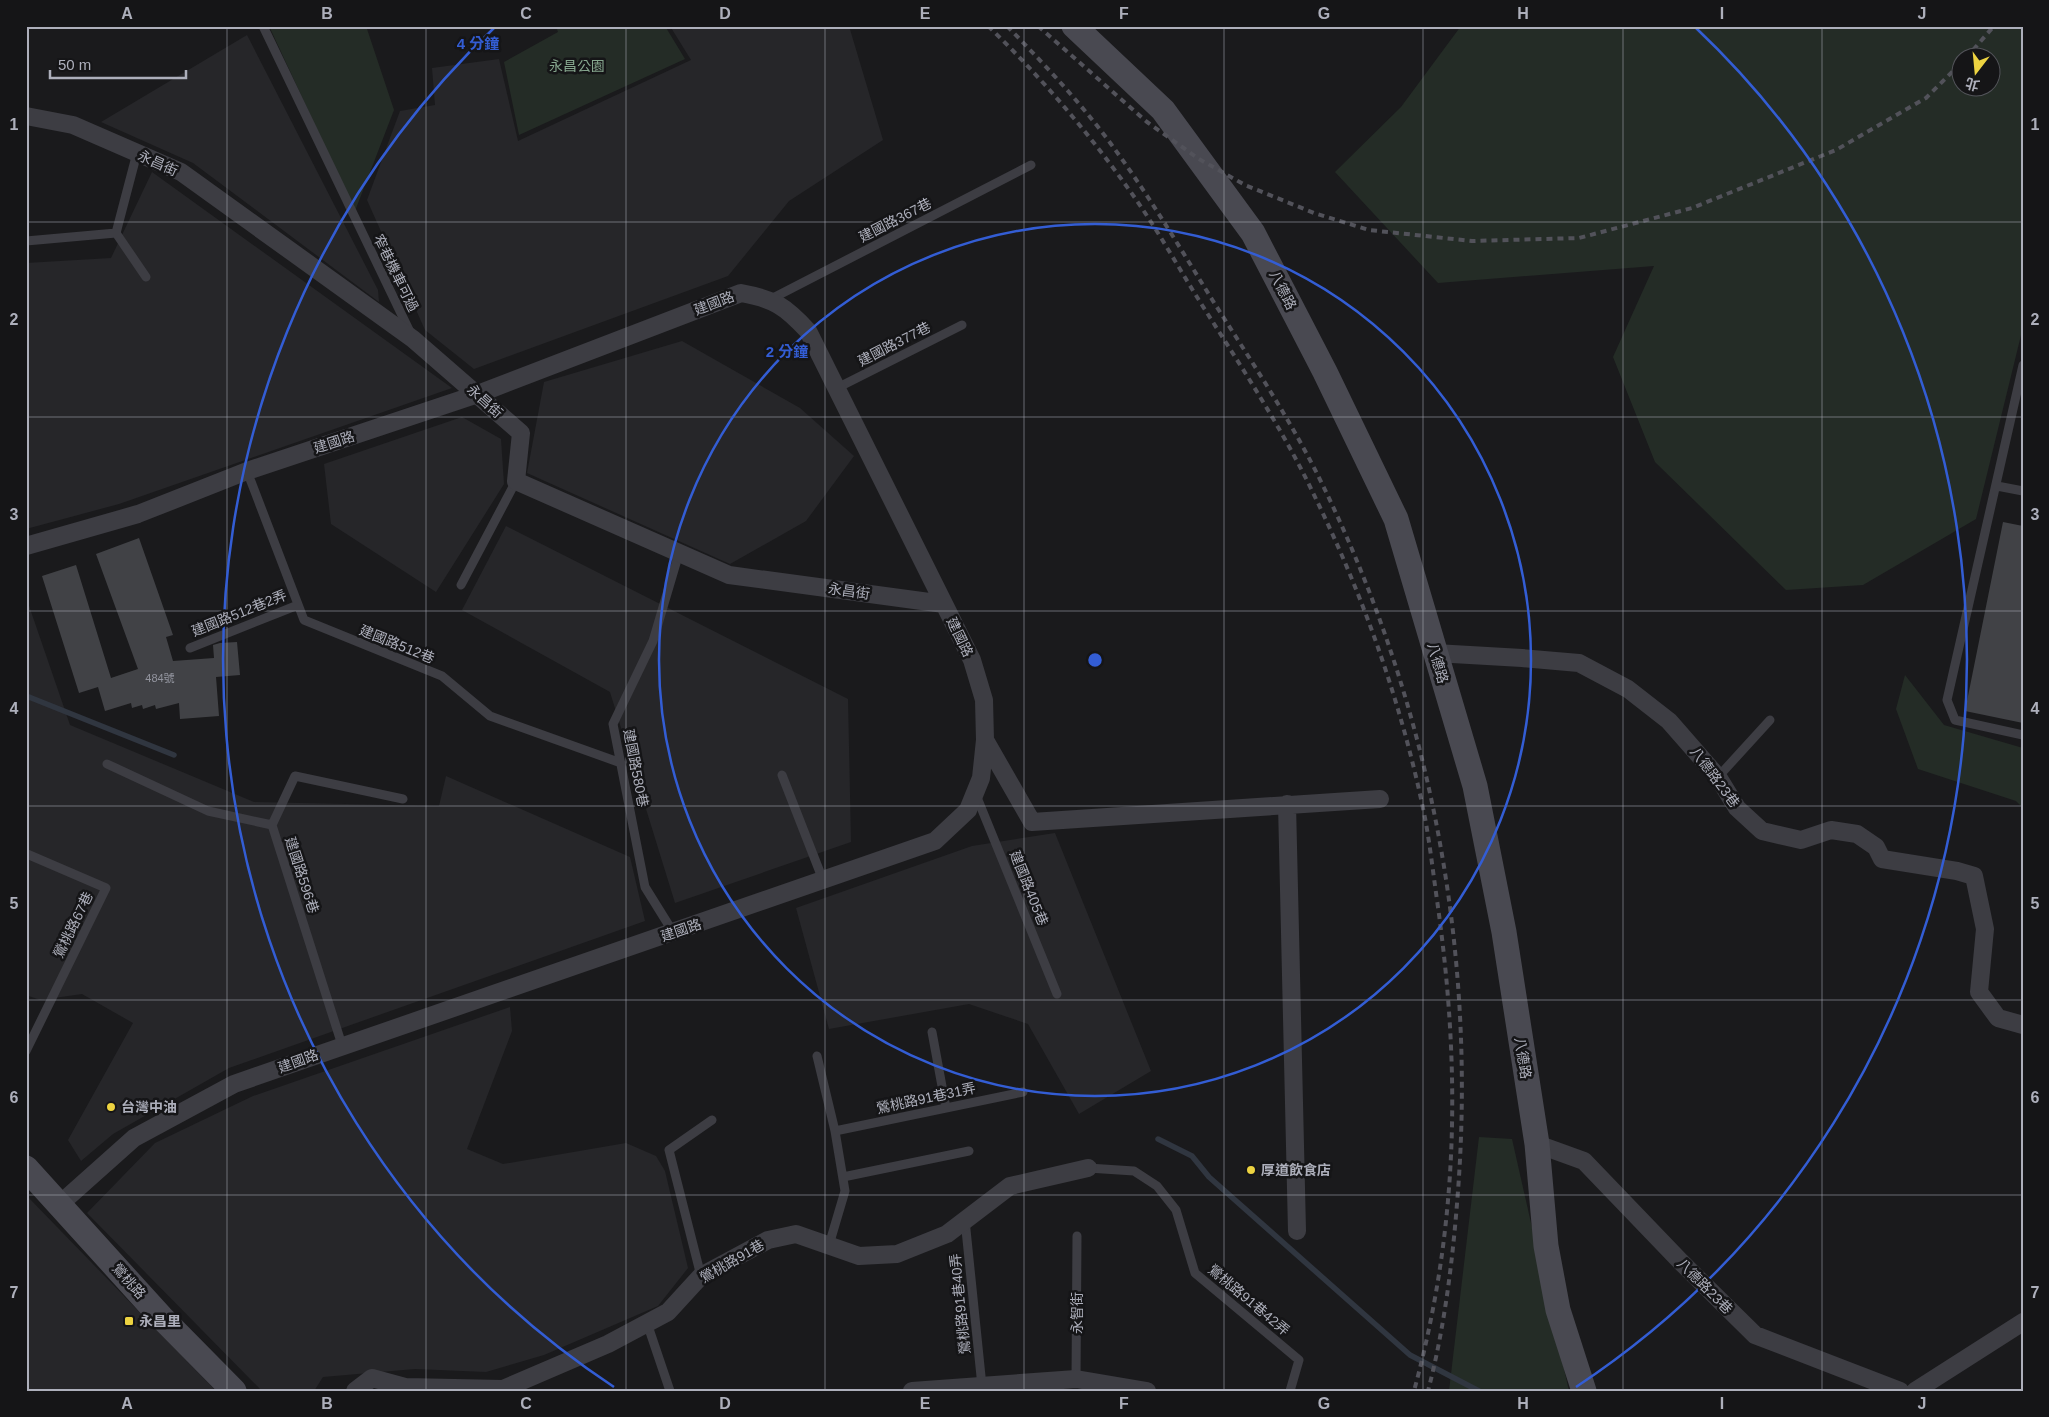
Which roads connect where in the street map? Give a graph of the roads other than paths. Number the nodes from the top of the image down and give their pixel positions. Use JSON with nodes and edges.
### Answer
{"nodes":[{"id":1,"x":262,"y":26,"type":"edge"},
{"id":2,"x":1076,"y":27,"type":"edge"},
{"id":3,"x":26,"y":116,"type":"edge"},
{"id":4,"x":137,"y":153,"type":"junction"},
{"id":5,"x":1031,"y":165,"type":"dead end"},
{"id":6,"x":116,"y":233,"type":"junction"},
{"id":7,"x":26,"y":241,"type":"edge"},
{"id":8,"x":146,"y":277,"type":"dead end"},
{"id":9,"x":771,"y":299,"type":"junction"},
{"id":10,"x":962,"y":325,"type":"dead end"},
{"id":11,"x":413,"y":339,"type":"junction"},
{"id":12,"x":2023,"y":365,"type":"edge"},
{"id":13,"x":837,"y":388,"type":"junction"},
{"id":14,"x":478,"y":394,"type":"junction"},
{"id":15,"x":247,"y":471,"type":"junction"},
{"id":16,"x":516,"y":481,"type":"junction"},
{"id":17,"x":1997,"y":486,"type":"junction"},
{"id":18,"x":2023,"y":491,"type":"edge"},
{"id":19,"x":26,"y":546,"type":"edge"},
{"id":20,"x":678,"y":553,"type":"junction"},
{"id":21,"x":461,"y":584,"type":"dead end"},
{"id":22,"x":298,"y":604,"type":"junction"},
{"id":23,"x":944,"y":604,"type":"junction"},
{"id":24,"x":190,"y":648,"type":"dead end"},
{"id":25,"x":1435,"y":653,"type":"junction"},
{"id":26,"x":1770,"y":720,"type":"dead end"},
{"id":27,"x":2023,"y":734,"type":"edge"},
{"id":28,"x":985,"y":740,"type":"junction"},
{"id":29,"x":621,"y":763,"type":"junction"},
{"id":30,"x":107,"y":764,"type":"dead end"},
{"id":31,"x":782,"y":776,"type":"dead end"},
{"id":32,"x":1718,"y":777,"type":"junction"},
{"id":33,"x":975,"y":792,"type":"junction"},
{"id":34,"x":403,"y":799,"type":"dead end"},
{"id":35,"x":1380,"y":799,"type":"dead end"},
{"id":36,"x":1287,"y":804,"type":"junction"},
{"id":37,"x":272,"y":825,"type":"junction"},
{"id":38,"x":27,"y":854,"type":"edge"},
{"id":39,"x":823,"y":880,"type":"junction"},
{"id":40,"x":673,"y":932,"type":"junction"},
{"id":41,"x":1057,"y":994,"type":"dead end"},
{"id":42,"x":2023,"y":1025,"type":"edge"},
{"id":43,"x":932,"y":1032,"type":"dead end"},
{"id":44,"x":342,"y":1045,"type":"junction"},
{"id":45,"x":26,"y":1051,"type":"edge"},
{"id":46,"x":817,"y":1056,"type":"dead end"},
{"id":47,"x":1023,"y":1092,"type":"dead end"},
{"id":48,"x":946,"y":1108,"type":"junction"},
{"id":49,"x":712,"y":1120,"type":"dead end"},
{"id":50,"x":836,"y":1131,"type":"junction"},
{"id":51,"x":1536,"y":1144,"type":"junction"},
{"id":52,"x":968,"y":1151,"type":"dead end"},
{"id":53,"x":26,"y":1168,"type":"edge"},
{"id":54,"x":1088,"y":1168,"type":"joint"},
{"id":55,"x":843,"y":1177,"type":"junction"},
{"id":56,"x":60,"y":1204,"type":"junction"},
{"id":57,"x":965,"y":1220,"type":"junction"},
{"id":58,"x":1297,"y":1231,"type":"dead end"},
{"id":59,"x":1077,"y":1236,"type":"dead end"},
{"id":60,"x":829,"y":1245,"type":"junction"},
{"id":61,"x":701,"y":1276,"type":"junction"},
{"id":62,"x":2023,"y":1322,"type":"edge"},
{"id":63,"x":647,"y":1323,"type":"junction"},
{"id":64,"x":1076,"y":1385,"type":"edge"},
{"id":65,"x":982,"y":1386,"type":"junction"},
{"id":66,"x":518,"y":1387,"type":"edge"},
{"id":67,"x":234,"y":1391,"type":"edge"},
{"id":68,"x":355,"y":1391,"type":"edge"},
{"id":69,"x":670,"y":1391,"type":"edge"},
{"id":70,"x":912,"y":1391,"type":"edge"},
{"id":71,"x":1147,"y":1391,"type":"edge"},
{"id":72,"x":1290,"y":1391,"type":"edge"},
{"id":73,"x":1584,"y":1391,"type":"edge"},
{"id":74,"x":1900,"y":1391,"type":"edge"},
{"id":75,"x":1915,"y":1391,"type":"edge"}],
"edges":[{"from":1,"to":11,"type":"lane","name":"窄巷機車可過"},
{"from":2,"to":25,"type":"main road","name":"八德路"},
{"from":3,"to":4,"type":"street","name":"永昌街"},
{"from":4,"to":6,"type":"lane"},
{"from":4,"to":11,"type":"street","name":"永昌街"},
{"from":5,"to":9,"type":"lane","name":"建國路367巷"},
{"from":6,"to":7,"type":"lane"},
{"from":6,"to":8,"type":"lane"},
{"from":9,"to":13,"type":"street","name":"建國路"},
{"from":9,"to":14,"type":"street","name":"建國路"},
{"from":10,"to":13,"type":"lane","name":"建國路377巷"},
{"from":11,"to":14,"type":"street","name":"永昌街"},
{"from":12,"to":17,"type":"lane"},
{"from":13,"to":23,"type":"street","name":"建國路"},
{"from":14,"to":15,"type":"street","name":"建國路"},
{"from":14,"to":16,"type":"street","name":"永昌街"},
{"from":15,"to":19,"type":"street","name":"建國路"},
{"from":15,"to":22,"type":"lane","name":"建國路512巷"},
{"from":16,"to":20,"type":"street","name":"永昌街"},
{"from":16,"to":21,"type":"lane"},
{"from":17,"to":18,"type":"lane"},
{"from":17,"to":27,"type":"lane"},
{"from":20,"to":23,"type":"street","name":"永昌街"},
{"from":20,"to":29,"type":"lane","name":"建國路580巷"},
{"from":22,"to":24,"type":"lane","name":"建國路512巷2弄"},
{"from":22,"to":29,"type":"lane","name":"建國路512巷"},
{"from":23,"to":28,"type":"street","name":"建國路"},
{"from":25,"to":32,"type":"street","name":"八德路23巷"},
{"from":25,"to":51,"type":"main road","name":"八德路"},
{"from":26,"to":32,"type":"lane"},
{"from":28,"to":33,"type":"street","name":"建國路"},
{"from":28,"to":36,"type":"street"},
{"from":29,"to":40,"type":"lane","name":"建國路580巷"},
{"from":30,"to":37,"type":"lane","name":"建國路596巷"},
{"from":31,"to":39,"type":"lane"},
{"from":32,"to":42,"type":"street","name":"八德路23巷"},
{"from":33,"to":39,"type":"street","name":"建國路"},
{"from":33,"to":41,"type":"lane","name":"建國路405巷"},
{"from":34,"to":37,"type":"lane"},
{"from":35,"to":36,"type":"street"},
{"from":36,"to":58,"type":"street"},
{"from":37,"to":44,"type":"lane","name":"建國路596巷"},
{"from":38,"to":45,"type":"lane","name":"鶯桃路67巷"},
{"from":39,"to":40,"type":"street","name":"建國路"},
{"from":40,"to":44,"type":"street","name":"建國路"},
{"from":43,"to":48,"type":"lane"},
{"from":44,"to":56,"type":"street","name":"建國路"},
{"from":46,"to":50,"type":"lane"},
{"from":47,"to":48,"type":"lane","name":"鶯桃路91巷31弄"},
{"from":48,"to":50,"type":"lane","name":"鶯桃路91巷31弄"},
{"from":49,"to":61,"type":"lane"},
{"from":50,"to":55,"type":"lane"},
{"from":51,"to":73,"type":"main road","name":"八德路"},
{"from":51,"to":74,"type":"street","name":"八德路23巷"},
{"from":52,"to":55,"type":"lane"},
{"from":53,"to":56,"type":"main road","name":"鶯桃路"},
{"from":54,"to":57,"type":"street","name":"鶯桃路91巷"},
{"from":54,"to":72,"type":"lane","name":"鶯桃路91巷42弄"},
{"from":55,"to":60,"type":"lane"},
{"from":56,"to":67,"type":"main road","name":"鶯桃路"},
{"from":57,"to":60,"type":"street","name":"鶯桃路91巷"},
{"from":57,"to":65,"type":"lane","name":"鶯桃路91巷40弄"},
{"from":59,"to":64,"type":"lane","name":"永智街"},
{"from":60,"to":61,"type":"street","name":"鶯桃路91巷"},
{"from":61,"to":63,"type":"street","name":"鶯桃路91巷"},
{"from":62,"to":75,"type":"street"},
{"from":63,"to":66,"type":"street","name":"鶯桃路91巷"},
{"from":63,"to":69,"type":"lane"},
{"from":64,"to":65,"type":"street"},
{"from":64,"to":71,"type":"street"},
{"from":65,"to":70,"type":"street"},
{"from":66,"to":68,"type":"street","name":"鶯桃路91巷"}]}
